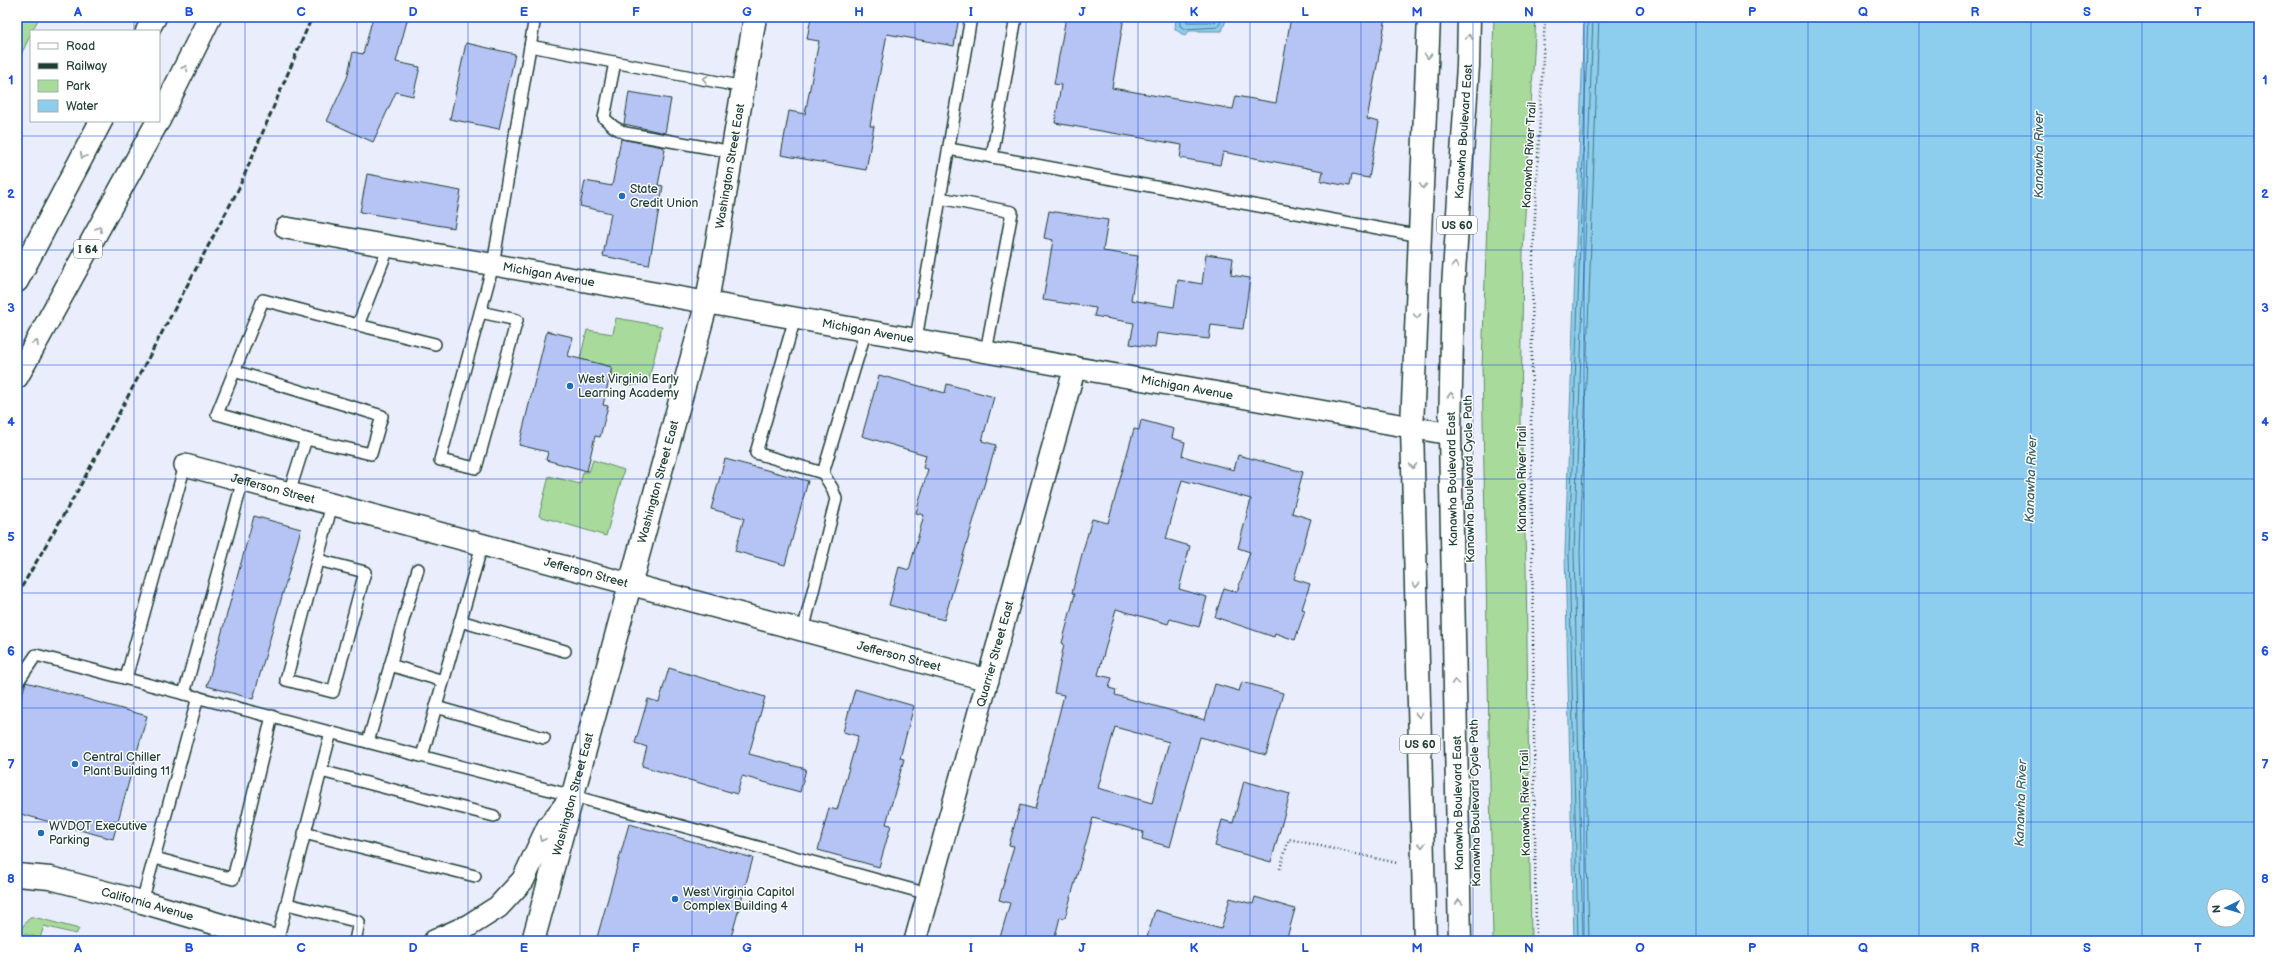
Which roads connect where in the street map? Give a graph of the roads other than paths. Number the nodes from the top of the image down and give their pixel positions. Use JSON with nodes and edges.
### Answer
{"nodes":[{"id":1,"x":154,"y":17,"type":"edge"},
{"id":2,"x":210,"y":17,"type":"edge"},
{"id":3,"x":535,"y":17,"type":"edge"},
{"id":4,"x":755,"y":17,"type":"edge"},
{"id":5,"x":971,"y":17,"type":"edge"},
{"id":6,"x":1016,"y":17,"type":"edge"},
{"id":7,"x":1429,"y":17,"type":"edge"},
{"id":8,"x":1469,"y":17,"type":"edge"},
{"id":9,"x":148,"y":30,"type":"edge"},
{"id":10,"x":530,"y":46,"type":"junction"},
{"id":11,"x":615,"y":62,"type":"junction"},
{"id":12,"x":744,"y":87,"type":"junction"},
{"id":13,"x":160,"y":118,"type":"edge"},
{"id":14,"x":100,"y":122,"type":"edge"},
{"id":15,"x":158,"y":122,"type":"edge"},
{"id":16,"x":948,"y":149,"type":"junction"},
{"id":17,"x":733,"y":152,"type":"junction"},
{"id":18,"x":992,"y":157,"type":"junction"},
{"id":19,"x":940,"y":198,"type":"junction"},
{"id":20,"x":286,"y":228,"type":"dead end"},
{"id":21,"x":1421,"y":236,"type":"junction"},
{"id":22,"x":389,"y":246,"type":"junction"},
{"id":23,"x":493,"y":265,"type":"junction"},
{"id":24,"x":17,"y":281,"type":"edge"},
{"id":25,"x":707,"y":302,"type":"junction"},
{"id":26,"x":480,"y":312,"type":"junction"},
{"id":27,"x":795,"y":318,"type":"junction"},
{"id":28,"x":358,"y":325,"type":"junction"},
{"id":29,"x":866,"y":330,"type":"junction"},
{"id":30,"x":916,"y":339,"type":"junction"},
{"id":31,"x":435,"y":344,"type":"dead end"},
{"id":32,"x":986,"y":352,"type":"junction"},
{"id":33,"x":1075,"y":367,"type":"junction"},
{"id":34,"x":234,"y":371,"type":"junction"},
{"id":35,"x":17,"y":377,"type":"edge"},
{"id":36,"x":1412,"y":427,"type":"junction"},
{"id":37,"x":1450,"y":434,"type":"junction"},
{"id":38,"x":306,"y":440,"type":"junction"},
{"id":39,"x":185,"y":465,"type":"joint"},
{"id":40,"x":823,"y":473,"type":"junction"},
{"id":41,"x":243,"y":480,"type":"junction"},
{"id":42,"x":290,"y":493,"type":"junction"},
{"id":43,"x":332,"y":504,"type":"junction"},
{"id":44,"x":482,"y":545,"type":"junction"},
{"id":45,"x":318,"y":560,"type":"junction"},
{"id":46,"x":418,"y":569,"type":"dead end"},
{"id":47,"x":630,"y":584,"type":"junction"},
{"id":48,"x":460,"y":622,"type":"junction"},
{"id":49,"x":803,"y":631,"type":"junction"},
{"id":50,"x":566,"y":651,"type":"dead end"},
{"id":51,"x":390,"y":665,"type":"junction"},
{"id":52,"x":126,"y":678,"type":"junction"},
{"id":53,"x":988,"y":680,"type":"junction"},
{"id":54,"x":443,"y":681,"type":"junction"},
{"id":55,"x":17,"y":683,"type":"edge"},
{"id":56,"x":184,"y":694,"type":"junction"},
{"id":57,"x":198,"y":697,"type":"junction"},
{"id":58,"x":436,"y":707,"type":"junction"},
{"id":59,"x":272,"y":716,"type":"junction"},
{"id":60,"x":331,"y":732,"type":"junction"},
{"id":61,"x":544,"y":738,"type":"dead end"},
{"id":62,"x":368,"y":742,"type":"junction"},
{"id":63,"x":422,"y":756,"type":"junction"},
{"id":64,"x":320,"y":771,"type":"junction"},
{"id":65,"x":573,"y":796,"type":"junction"},
{"id":66,"x":494,"y":816,"type":"dead end"},
{"id":67,"x":304,"y":833,"type":"junction"},
{"id":68,"x":155,"y":858,"type":"junction"},
{"id":69,"x":17,"y":875,"type":"edge"},
{"id":70,"x":475,"y":876,"type":"dead end"},
{"id":71,"x":928,"y":894,"type":"junction"},
{"id":72,"x":142,"y":902,"type":"junction"},
{"id":73,"x":287,"y":904,"type":"junction"},
{"id":74,"x":277,"y":941,"type":"edge"},
{"id":75,"x":354,"y":941,"type":"edge"},
{"id":76,"x":435,"y":941,"type":"edge"},
{"id":77,"x":533,"y":941,"type":"edge"},
{"id":78,"x":915,"y":941,"type":"edge"},
{"id":79,"x":1425,"y":941,"type":"edge"},
{"id":80,"x":1460,"y":941,"type":"edge"}],
"edges":[{"from":1,"to":9,"type":"main road"},
{"from":13,"to":2,"type":"main road","number":"I 64","one_way":true},
{"from":3,"to":10,"type":"lane"},
{"from":4,"to":12,"type":"main road","name":"Washington Street East"},
{"from":5,"to":16,"type":"lane"},
{"from":6,"to":18,"type":"lane"},
{"from":7,"to":21,"type":"main road","number":"US 60","one_way":true},
{"from":37,"to":8,"type":"main road","name":"Kanawha Boulevard East","number":"US 60","one_way":true},
{"from":10,"to":11,"type":"lane"},
{"from":10,"to":23,"type":"lane"},
{"from":12,"to":11,"type":"lane","one_way":true},
{"from":11,"to":17,"type":"lane"},
{"from":12,"to":17,"type":"main road","name":"Washington Street East"},
{"from":14,"to":24,"type":"main road","one_way":true},
{"from":35,"to":15,"type":"main road","number":"I 64","one_way":true},
{"from":16,"to":18,"type":"lane"},
{"from":16,"to":19,"type":"lane"},
{"from":17,"to":25,"type":"main road","name":"Washington Street East"},
{"from":18,"to":21,"type":"lane"},
{"from":19,"to":30,"type":"lane"},
{"from":19,"to":32,"type":"lane"},
{"from":20,"to":22,"type":"street","name":"Michigan Avenue"},
{"from":21,"to":36,"type":"main road","number":"US 60","one_way":true},
{"from":22,"to":23,"type":"street","name":"Michigan Avenue"},
{"from":22,"to":28,"type":"lane"},
{"from":23,"to":25,"type":"street","name":"Michigan Avenue"},
{"from":23,"to":26,"type":"lane"},
{"from":25,"to":27,"type":"street","name":"Michigan Avenue"},
{"from":25,"to":47,"type":"main road","name":"Washington Street East"},
{"from":26,"to":26,"type":"lane"},
{"from":27,"to":29,"type":"street","name":"Michigan Avenue"},
{"from":27,"to":40,"type":"lane"},
{"from":28,"to":31,"type":"lane"},
{"from":28,"to":34,"type":"lane"},
{"from":29,"to":30,"type":"street","name":"Michigan Avenue"},
{"from":29,"to":40,"type":"lane"},
{"from":30,"to":32,"type":"street","name":"Michigan Avenue"},
{"from":32,"to":33,"type":"street","name":"Michigan Avenue"},
{"from":33,"to":36,"type":"street","name":"Michigan Avenue"},
{"from":33,"to":53,"type":"street","name":"Quarrier Street East"},
{"from":34,"to":38,"type":"lane"},
{"from":34,"to":38,"type":"lane"},
{"from":36,"to":37,"type":"street","name":"Michigan Avenue"},
{"from":36,"to":79,"type":"main road","number":"US 60","one_way":true},
{"from":80,"to":37,"type":"main road","name":"Kanawha Boulevard East","number":"US 60","one_way":true},
{"from":38,"to":42,"type":"lane"},
{"from":39,"to":41,"type":"street","name":"Jefferson Street"},
{"from":39,"to":52,"type":"lane"},
{"from":40,"to":49,"type":"lane"},
{"from":41,"to":42,"type":"street","name":"Jefferson Street"},
{"from":41,"to":56,"type":"lane"},
{"from":42,"to":43,"type":"street","name":"Jefferson Street"},
{"from":43,"to":44,"type":"street","name":"Jefferson Street"},
{"from":43,"to":45,"type":"lane"},
{"from":44,"to":47,"type":"street","name":"Jefferson Street"},
{"from":44,"to":48,"type":"lane"},
{"from":45,"to":45,"type":"lane"},
{"from":46,"to":51,"type":"lane"},
{"from":47,"to":49,"type":"street","name":"Jefferson Street"},
{"from":47,"to":65,"type":"main road","name":"Washington Street East"},
{"from":48,"to":50,"type":"lane"},
{"from":48,"to":54,"type":"lane"},
{"from":49,"to":53,"type":"street","name":"Jefferson Street"},
{"from":51,"to":54,"type":"lane"},
{"from":51,"to":62,"type":"lane"},
{"from":52,"to":55,"type":"lane"},
{"from":52,"to":56,"type":"lane"},
{"from":53,"to":71,"type":"street","name":"Quarrier Street East"},
{"from":54,"to":58,"type":"lane"},
{"from":56,"to":57,"type":"lane"},
{"from":57,"to":59,"type":"lane"},
{"from":57,"to":68,"type":"lane"},
{"from":58,"to":61,"type":"lane"},
{"from":58,"to":63,"type":"lane"},
{"from":59,"to":60,"type":"lane"},
{"from":59,"to":68,"type":"lane"},
{"from":60,"to":62,"type":"lane"},
{"from":60,"to":64,"type":"lane"},
{"from":62,"to":63,"type":"lane"},
{"from":63,"to":65,"type":"lane"},
{"from":64,"to":66,"type":"lane"},
{"from":64,"to":67,"type":"lane"},
{"from":65,"to":71,"type":"lane"},
{"from":65,"to":76,"type":"main road","one_way":true},
{"from":65,"to":77,"type":"main road","name":"Washington Street East"},
{"from":67,"to":70,"type":"lane"},
{"from":67,"to":73,"type":"lane"},
{"from":68,"to":72,"type":"lane"},
{"from":69,"to":72,"type":"main road","name":"California Avenue"},
{"from":71,"to":78,"type":"street","name":"Quarrier Street East"},
{"from":72,"to":74,"type":"main road","name":"California Avenue"},
{"from":73,"to":74,"type":"lane"},
{"from":73,"to":75,"type":"lane"}]}
